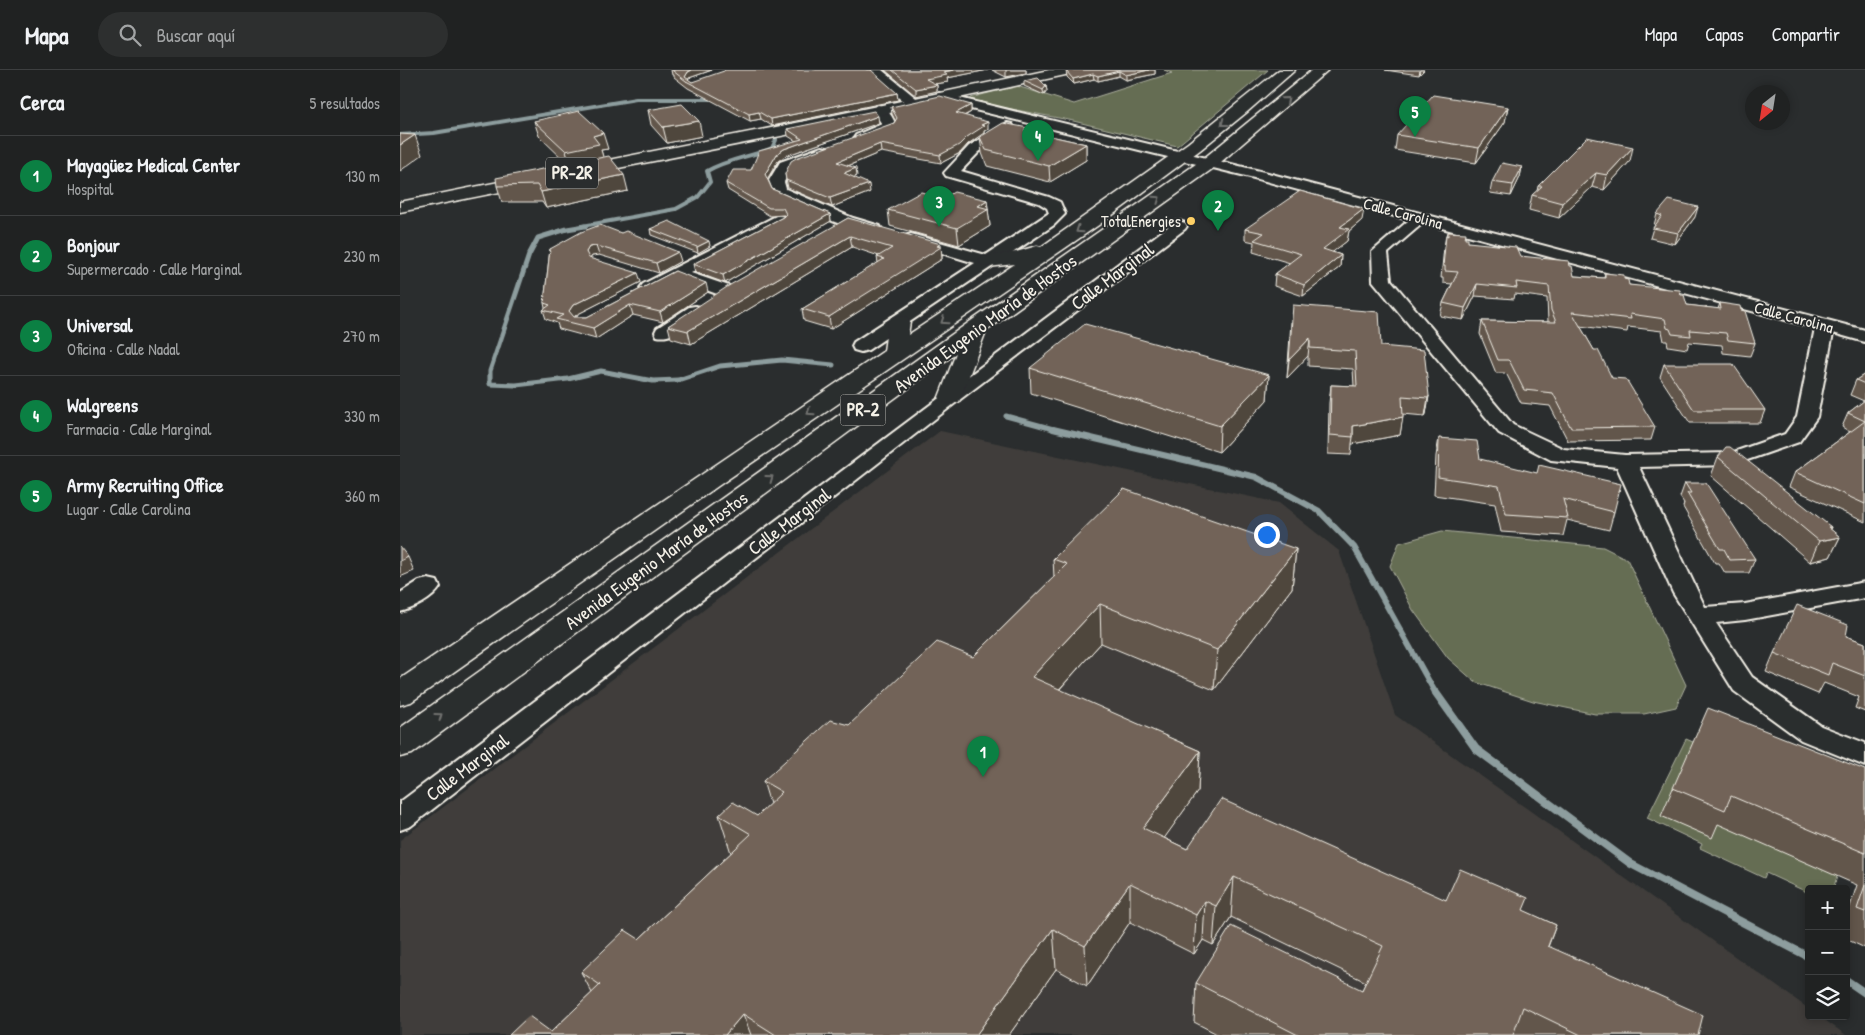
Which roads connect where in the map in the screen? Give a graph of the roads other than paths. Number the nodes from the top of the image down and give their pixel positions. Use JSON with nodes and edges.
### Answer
{"nodes":[{"id":1,"x":875,"y":70,"type":"edge"},
{"id":2,"x":1070,"y":70,"type":"edge"},
{"id":3,"x":1288,"y":70,"type":"edge"},
{"id":4,"x":1321,"y":70,"type":"edge"},
{"id":5,"x":938,"y":97,"type":"junction"},
{"id":6,"x":914,"y":102,"type":"junction"},
{"id":7,"x":878,"y":110,"type":"junction"},
{"id":8,"x":1022,"y":118,"type":"junction"},
{"id":9,"x":1182,"y":156,"type":"junction"},
{"id":10,"x":1208,"y":163,"type":"junction"},
{"id":11,"x":400,"y":207,"type":"edge"},
{"id":12,"x":1420,"y":218,"type":"junction"},
{"id":13,"x":778,"y":220,"type":"edge"},
{"id":14,"x":1179,"y":226,"type":"dead end"},
{"id":15,"x":1055,"y":246,"type":"junction"},
{"id":16,"x":681,"y":254,"type":"dead end"},
{"id":17,"x":699,"y":261,"type":"junction"},
{"id":18,"x":988,"y":261,"type":"junction"},
{"id":19,"x":644,"y":276,"type":"dead end"},
{"id":20,"x":669,"y":277,"type":"junction"},
{"id":21,"x":742,"y":282,"type":"edge"},
{"id":22,"x":726,"y":291,"type":"junction"},
{"id":23,"x":636,"y":294,"type":"edge"},
{"id":24,"x":899,"y":322,"type":"junction"},
{"id":25,"x":1825,"y":325,"type":"junction"},
{"id":26,"x":976,"y":328,"type":"junction"},
{"id":27,"x":664,"y":332,"type":"dead end"},
{"id":28,"x":1865,"y":336,"type":"edge"},
{"id":29,"x":861,"y":346,"type":"dead end"},
{"id":30,"x":895,"y":354,"type":"junction"},
{"id":31,"x":951,"y":397,"type":"junction"},
{"id":32,"x":1625,"y":461,"type":"junction"},
{"id":33,"x":428,"y":587,"type":"dead end"},
{"id":34,"x":1865,"y":590,"type":"edge"},
{"id":35,"x":400,"y":604,"type":"edge"},
{"id":36,"x":1698,"y":616,"type":"junction"},
{"id":37,"x":400,"y":694,"type":"edge"},
{"id":38,"x":400,"y":745,"type":"edge"},
{"id":39,"x":1865,"y":755,"type":"edge"},
{"id":40,"x":400,"y":818,"type":"edge"}],
"edges":[{"from":1,"to":6,"type":"street"},
{"from":2,"to":5,"type":"main road","number":"PR-2R"},
{"from":3,"to":9,"type":"main road","name":"Avenida Eugenio María de Hostos","number":"PR-2","one_way":true},
{"from":10,"to":4,"type":"main road","name":"Avenida Eugenio María de Hostos","number":"PR-2","one_way":true},
{"from":5,"to":6,"type":"main road","number":"PR-2R"},
{"from":5,"to":8,"type":"street","name":"Calle Carolina"},
{"from":6,"to":7,"type":"main road","number":"PR-2R"},
{"from":7,"to":11,"type":"main road","number":"PR-2R"},
{"from":7,"to":18,"type":"street"},
{"from":8,"to":9,"type":"street","name":"Calle Carolina"},
{"from":8,"to":18,"type":"street"},
{"from":9,"to":10,"type":"street","name":"Calle Carolina"},
{"from":9,"to":15,"type":"main road","name":"Avenida Eugenio María de Hostos","number":"PR-2","one_way":true},
{"from":10,"to":12,"type":"street","name":"Calle Carolina"},
{"from":26,"to":10,"type":"main road","name":"Avenida Eugenio María de Hostos","number":"PR-2","one_way":true},
{"from":12,"to":25,"type":"street","name":"Calle Carolina"},
{"from":12,"to":32,"type":"street"},
{"from":13,"to":17,"type":"street"},
{"from":14,"to":31,"type":"street","name":"Calle Marginal"},
{"from":15,"to":18,"type":"main road"},
{"from":15,"to":30,"type":"main road","name":"Avenida Eugenio María de Hostos","number":"PR-2","one_way":true},
{"from":16,"to":17,"type":"street"},
{"from":17,"to":20,"type":"street"},
{"from":18,"to":24,"type":"street"},
{"from":19,"to":20,"type":"street"},
{"from":20,"to":22,"type":"street"},
{"from":20,"to":23,"type":"street"},
{"from":21,"to":22,"type":"street"},
{"from":22,"to":27,"type":"street"},
{"from":24,"to":29,"type":"street"},
{"from":24,"to":30,"type":"main road"},
{"from":25,"to":28,"type":"street","name":"Calle Carolina"},
{"from":25,"to":32,"type":"street"},
{"from":26,"to":31,"type":"main road"},
{"from":38,"to":26,"type":"main road","name":"Avenida Eugenio María de Hostos","number":"PR-2","one_way":true},
{"from":30,"to":37,"type":"main road","name":"Avenida Eugenio María de Hostos","number":"PR-2","one_way":true},
{"from":31,"to":40,"type":"street","name":"Calle Marginal"},
{"from":32,"to":36,"type":"street"},
{"from":33,"to":35,"type":"street"},
{"from":34,"to":36,"type":"street"},
{"from":36,"to":39,"type":"street"}]}
